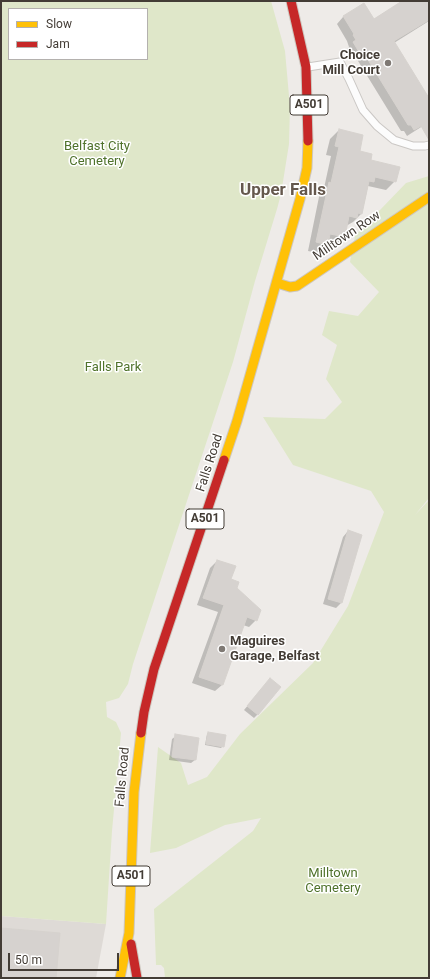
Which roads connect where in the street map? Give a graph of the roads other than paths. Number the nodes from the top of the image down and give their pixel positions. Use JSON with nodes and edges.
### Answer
{"nodes":[{"id":1,"x":291,"y":1,"type":"edge"},
{"id":2,"x":306,"y":67,"type":"junction"},
{"id":3,"x":429,"y":145,"type":"edge"},
{"id":4,"x":429,"y":197,"type":"edge"},
{"id":5,"x":277,"y":283,"type":"junction"},
{"id":6,"x":129,"y":934,"type":"junction"},
{"id":7,"x":120,"y":978,"type":"edge"},
{"id":8,"x":137,"y":978,"type":"edge"}],
"edges":[{"from":1,"to":2,"type":"main road","name":"Falls Road","number":"A501"},
{"from":2,"to":3,"type":"lane"},
{"from":2,"to":5,"type":"main road","name":"Falls Road","number":"A501"},
{"from":4,"to":5,"type":"main road","name":"Milltown Row"},
{"from":5,"to":6,"type":"main road","name":"Falls Road","number":"A501"},
{"from":6,"to":7,"type":"main road","name":"Falls Road","number":"A501"},
{"from":6,"to":8,"type":"main road","name":"Falls Road","number":"A501"}]}
